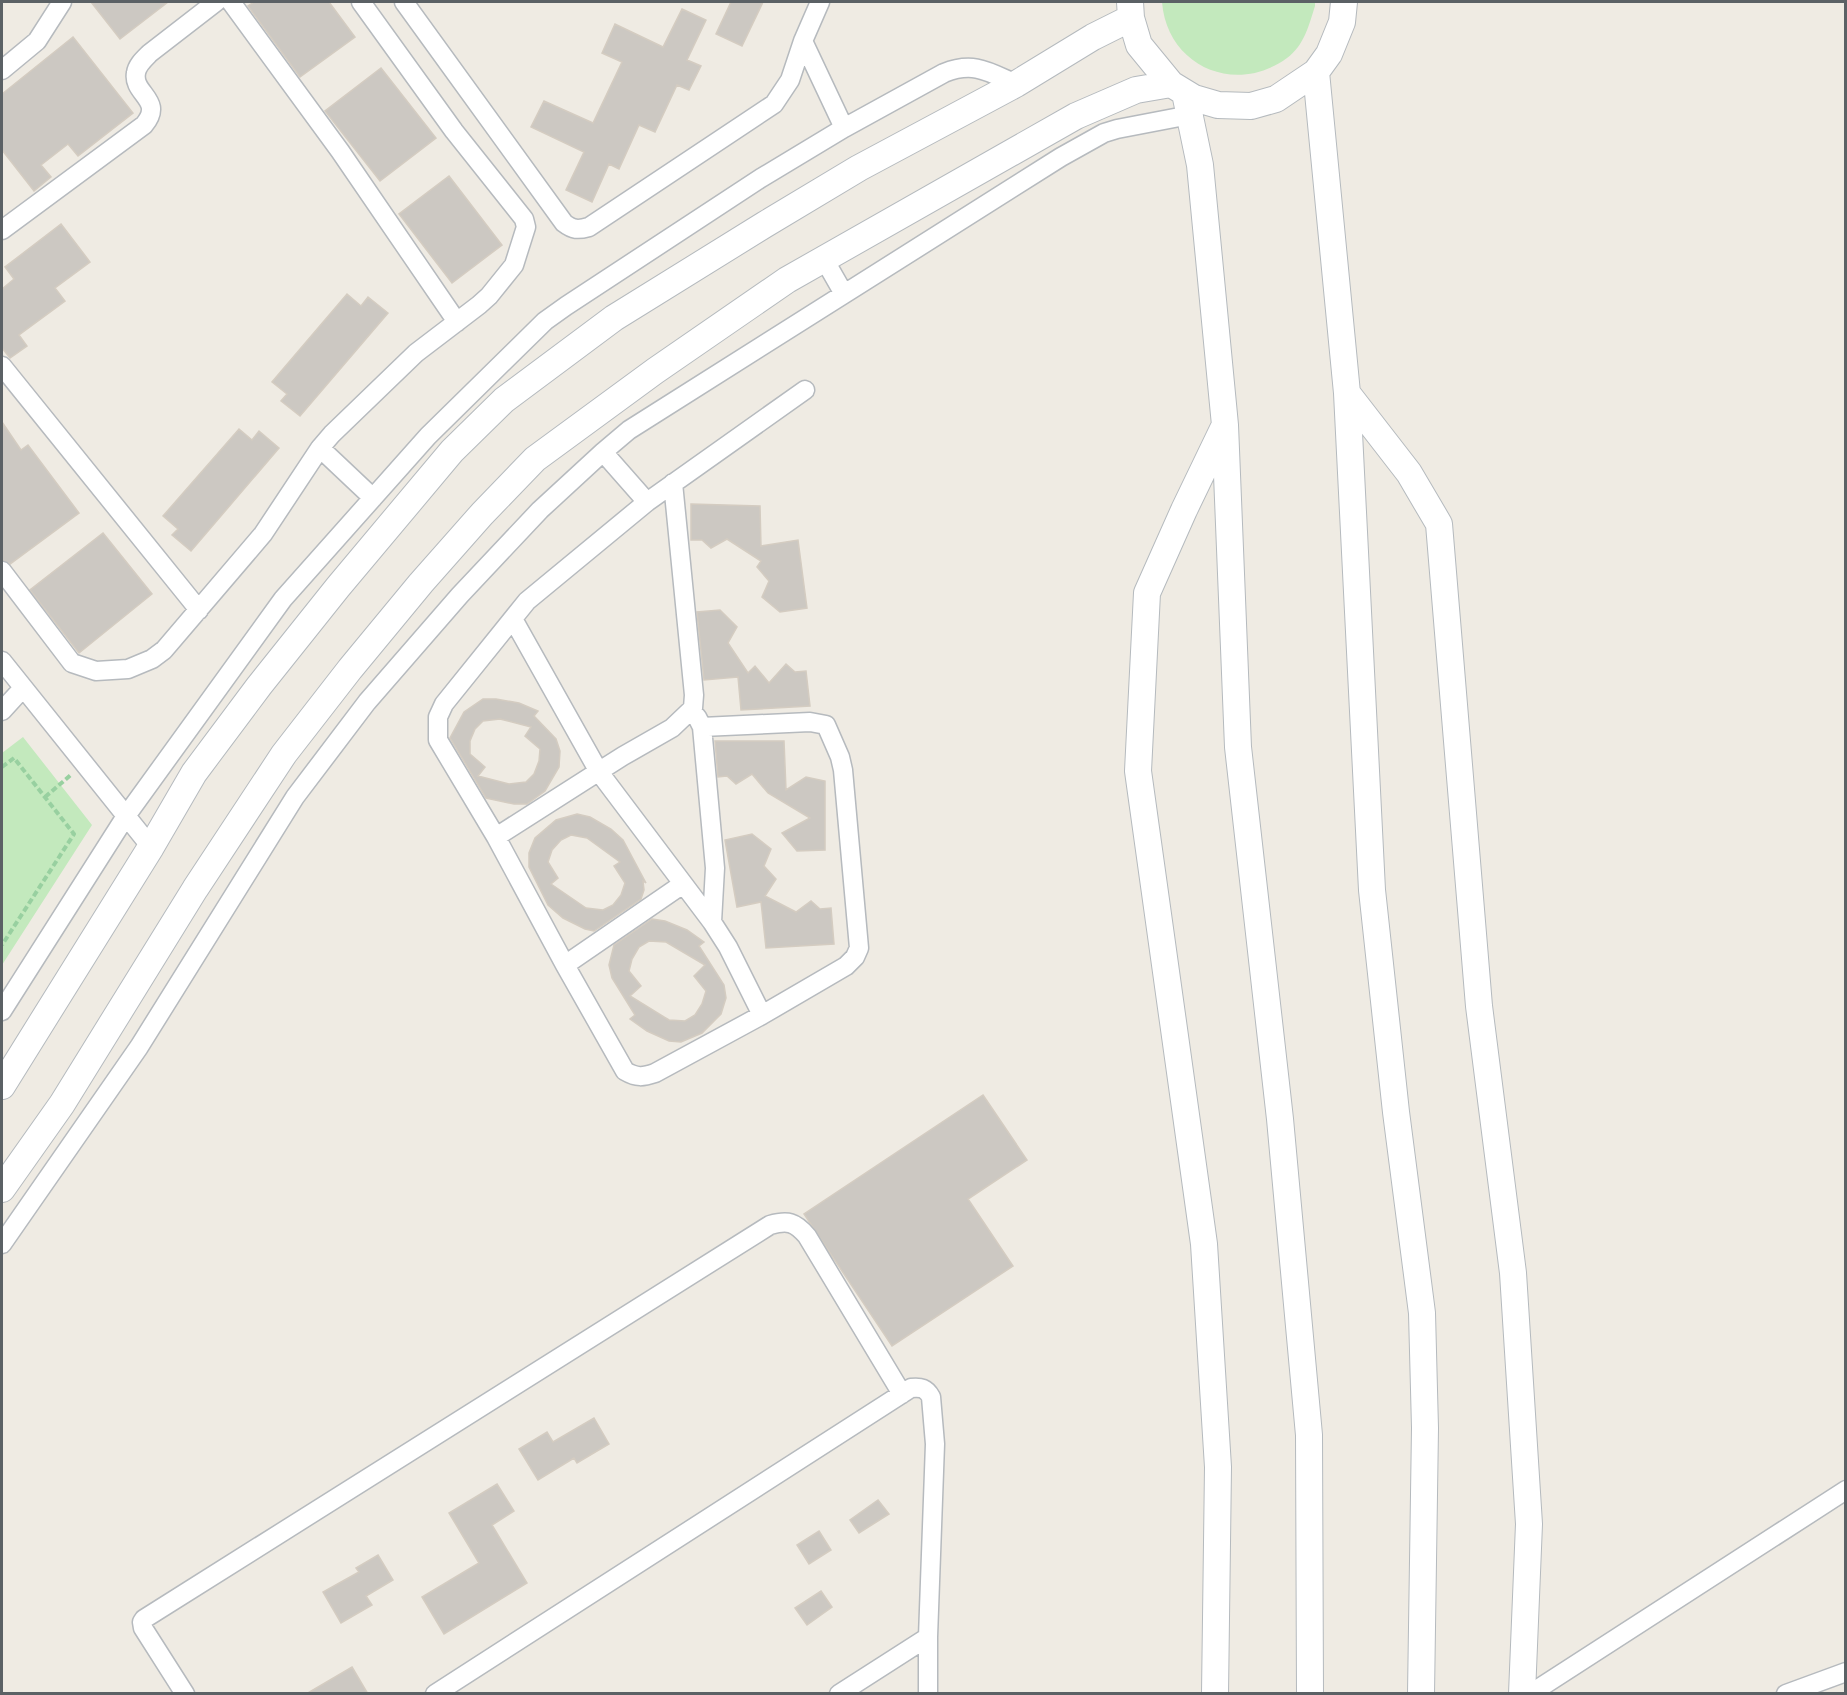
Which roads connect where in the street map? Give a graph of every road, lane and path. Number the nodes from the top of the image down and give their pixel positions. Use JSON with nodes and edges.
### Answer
{"nodes":[{"id":1,"x":62,"y":2,"type":"edge"},
{"id":2,"x":216,"y":2,"type":"edge"},
{"id":3,"x":231,"y":2,"type":"edge"},
{"id":4,"x":361,"y":2,"type":"edge"},
{"id":5,"x":404,"y":2,"type":"edge"},
{"id":6,"x":820,"y":2,"type":"edge"},
{"id":7,"x":1344,"y":2,"type":"edge"},
{"id":8,"x":1130,"y":10,"type":"edge"},
{"id":9,"x":803,"y":41,"type":"junction"},
{"id":10,"x":2,"y":70,"type":"edge"},
{"id":11,"x":1316,"y":72,"type":"junction"},
{"id":12,"x":1016,"y":84,"type":"junction"},
{"id":13,"x":1182,"y":98,"type":"junction"},
{"id":14,"x":844,"y":128,"type":"junction"},
{"id":15,"x":2,"y":230,"type":"edge"},
{"id":16,"x":824,"y":259,"type":"junction"},
{"id":17,"x":844,"y":294,"type":"junction"},
{"id":18,"x":457,"y":322,"type":"junction"},
{"id":19,"x":2,"y":366,"type":"edge"},
{"id":20,"x":806,"y":390,"type":"dead end"},
{"id":21,"x":1347,"y":393,"type":"junction"},
{"id":22,"x":1225,"y":425,"type":"junction"},
{"id":23,"x":320,"y":448,"type":"junction"},
{"id":24,"x":603,"y":452,"type":"junction"},
{"id":25,"x":673,"y":483,"type":"junction"},
{"id":26,"x":373,"y":498,"type":"junction"},
{"id":27,"x":647,"y":502,"type":"junction"},
{"id":28,"x":2,"y":571,"type":"edge"},
{"id":29,"x":199,"y":610,"type":"junction"},
{"id":30,"x":513,"y":619,"type":"junction"},
{"id":31,"x":2,"y":661,"type":"edge"},
{"id":32,"x":23,"y":687,"type":"junction"},
{"id":33,"x":693,"y":708,"type":"junction"},
{"id":34,"x":2,"y":711,"type":"edge"},
{"id":35,"x":702,"y":727,"type":"junction"},
{"id":36,"x":83,"y":764,"type":"junction"},
{"id":37,"x":2,"y":767,"type":"edge"},
{"id":38,"x":599,"y":772,"type":"junction"},
{"id":39,"x":45,"y":797,"type":"junction"},
{"id":40,"x":126,"y":816,"type":"junction"},
{"id":41,"x":496,"y":837,"type":"junction"},
{"id":42,"x":151,"y":847,"type":"junction"},
{"id":43,"x":682,"y":884,"type":"junction"},
{"id":44,"x":712,"y":922,"type":"junction"},
{"id":45,"x":2,"y":945,"type":"edge"},
{"id":46,"x":565,"y":965,"type":"junction"},
{"id":47,"x":2,"y":1011,"type":"edge"},
{"id":48,"x":762,"y":1015,"type":"junction"},
{"id":49,"x":2,"y":1086,"type":"edge"},
{"id":50,"x":2,"y":1189,"type":"edge"},
{"id":51,"x":2,"y":1244,"type":"edge"},
{"id":52,"x":902,"y":1394,"type":"junction"},
{"id":53,"x":1845,"y":1490,"type":"edge"},
{"id":54,"x":928,"y":1637,"type":"junction"},
{"id":55,"x":1845,"y":1672,"type":"edge"},
{"id":56,"x":185,"y":1694,"type":"edge"},
{"id":57,"x":435,"y":1694,"type":"edge"},
{"id":58,"x":839,"y":1694,"type":"edge"},
{"id":59,"x":928,"y":1694,"type":"edge"},
{"id":60,"x":1215,"y":1694,"type":"edge"},
{"id":61,"x":1310,"y":1694,"type":"edge"},
{"id":62,"x":1421,"y":1694,"type":"edge"},
{"id":63,"x":1522,"y":1694,"type":"edge"},
{"id":64,"x":1530,"y":1694,"type":"edge"},
{"id":65,"x":1786,"y":1694,"type":"edge"}],
"edges":[{"from":1,"to":10,"type":"street"},
{"from":2,"to":15,"type":"street"},
{"from":3,"to":18,"type":"street"},
{"from":4,"to":18,"type":"street"},
{"from":5,"to":9,"type":"street"},
{"from":6,"to":9,"type":"street"},
{"from":7,"to":11,"type":"main road"},
{"from":8,"to":12,"type":"main road"},
{"from":8,"to":13,"type":"main road"},
{"from":9,"to":14,"type":"street"},
{"from":11,"to":13,"type":"main road"},
{"from":11,"to":21,"type":"main road"},
{"from":12,"to":14,"type":"street"},
{"from":12,"to":42,"type":"main road"},
{"from":13,"to":16,"type":"main road"},
{"from":13,"to":17,"type":"street"},
{"from":13,"to":22,"type":"main road"},
{"from":14,"to":26,"type":"street"},
{"from":16,"to":17,"type":"street"},
{"from":16,"to":50,"type":"main road"},
{"from":17,"to":24,"type":"street"},
{"from":18,"to":23,"type":"street"},
{"from":19,"to":29,"type":"street"},
{"from":20,"to":25,"type":"street"},
{"from":21,"to":62,"type":"main road"},
{"from":21,"to":63,"type":"main road"},
{"from":22,"to":60,"type":"main road"},
{"from":22,"to":61,"type":"main road"},
{"from":23,"to":26,"type":"street"},
{"from":23,"to":29,"type":"street"},
{"from":24,"to":27,"type":"street"},
{"from":24,"to":51,"type":"street"},
{"from":25,"to":27,"type":"street"},
{"from":25,"to":33,"type":"street"},
{"from":26,"to":40,"type":"street"},
{"from":27,"to":30,"type":"street"},
{"from":28,"to":29,"type":"street"},
{"from":30,"to":38,"type":"street"},
{"from":30,"to":41,"type":"street"},
{"from":31,"to":32,"type":"street"},
{"from":32,"to":34,"type":"street"},
{"from":32,"to":36,"type":"street"},
{"from":33,"to":35,"type":"street"},
{"from":33,"to":38,"type":"street"},
{"from":35,"to":44,"type":"street"},
{"from":35,"to":48,"type":"street"},
{"from":36,"to":39,"type":"path"},
{"from":36,"to":40,"type":"street"},
{"from":37,"to":39,"type":"path"},
{"from":38,"to":41,"type":"street"},
{"from":38,"to":43,"type":"street"},
{"from":39,"to":45,"type":"path"},
{"from":40,"to":42,"type":"street"},
{"from":40,"to":47,"type":"street"},
{"from":41,"to":46,"type":"street"},
{"from":42,"to":49,"type":"main road"},
{"from":43,"to":44,"type":"street"},
{"from":43,"to":46,"type":"street"},
{"from":44,"to":48,"type":"street"},
{"from":46,"to":48,"type":"street"},
{"from":52,"to":54,"type":"street"},
{"from":52,"to":56,"type":"street"},
{"from":52,"to":57,"type":"street"},
{"from":53,"to":64,"type":"street"},
{"from":54,"to":58,"type":"street"},
{"from":54,"to":59,"type":"street"},
{"from":55,"to":65,"type":"street"}]}
